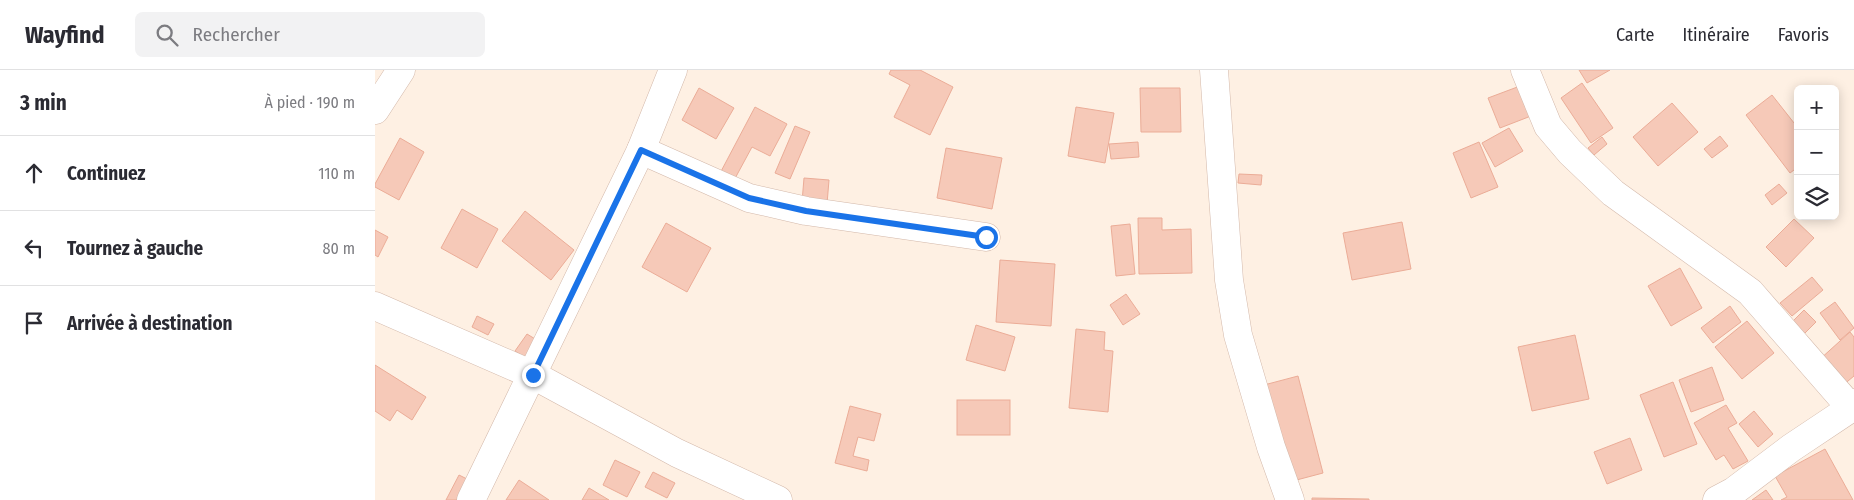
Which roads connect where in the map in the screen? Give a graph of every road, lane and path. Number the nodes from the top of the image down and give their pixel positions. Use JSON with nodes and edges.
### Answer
{"nodes":[{"id":1,"x":401,"y":70,"type":"edge"},
{"id":2,"x":673,"y":70,"type":"edge"},
{"id":3,"x":1214,"y":70,"type":"edge"},
{"id":4,"x":1525,"y":70,"type":"edge"},
{"id":5,"x":375,"y":110,"type":"edge"},
{"id":6,"x":641,"y":150,"type":"junction"},
{"id":7,"x":986,"y":237,"type":"dead end"},
{"id":8,"x":375,"y":306,"type":"edge"},
{"id":9,"x":533,"y":375,"type":"junction"},
{"id":10,"x":1852,"y":405,"type":"edge"},
{"id":11,"x":1729,"y":497,"type":"edge"},
{"id":12,"x":471,"y":500,"type":"edge"},
{"id":13,"x":778,"y":500,"type":"edge"},
{"id":14,"x":1289,"y":500,"type":"edge"}],
"edges":[{"from":1,"to":5,"type":"street"},
{"from":2,"to":6,"type":"street"},
{"from":3,"to":14,"type":"street"},
{"from":4,"to":10,"type":"street"},
{"from":6,"to":7,"type":"street"},
{"from":6,"to":9,"type":"street"},
{"from":8,"to":9,"type":"street"},
{"from":9,"to":12,"type":"street"},
{"from":9,"to":13,"type":"street"},
{"from":10,"to":11,"type":"street"}]}
